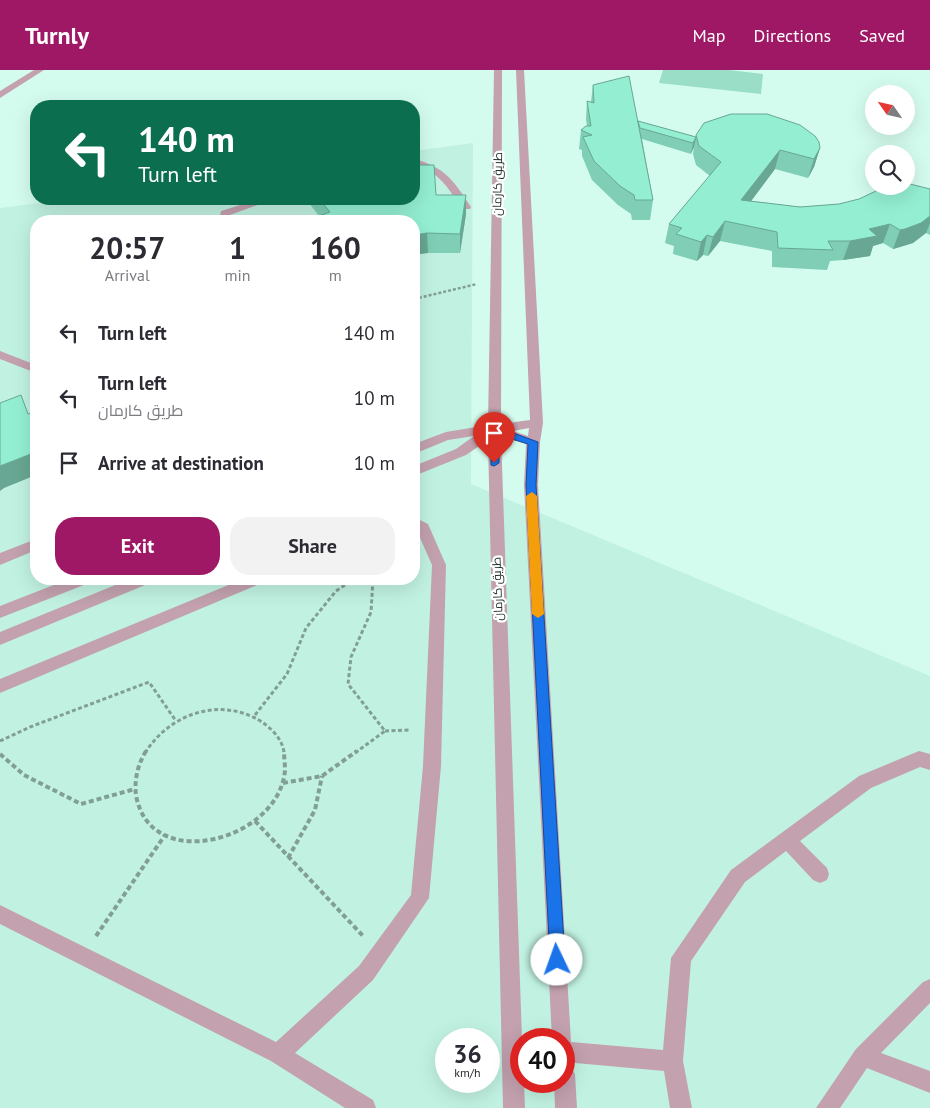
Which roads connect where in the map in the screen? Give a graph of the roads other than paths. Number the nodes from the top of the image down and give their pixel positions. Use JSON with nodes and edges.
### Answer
{"nodes":[{"id":1,"x":40,"y":70,"type":"edge"},
{"id":2,"x":498,"y":70,"type":"edge"},
{"id":3,"x":520,"y":70,"type":"edge"},
{"id":4,"x":0,"y":95,"type":"edge"},
{"id":5,"x":420,"y":163,"type":"edge"},
{"id":6,"x":250,"y":205,"type":"edge"},
{"id":7,"x":466,"y":207,"type":"edge"},
{"id":8,"x":225,"y":215,"type":"edge"},
{"id":9,"x":0,"y":355,"type":"edge"},
{"id":10,"x":30,"y":367,"type":"edge"},
{"id":11,"x":537,"y":423,"type":"junction"},
{"id":12,"x":494,"y":429,"type":"junction"},
{"id":13,"x":533,"y":442,"type":"junction"},
{"id":14,"x":420,"y":446,"type":"edge"},
{"id":15,"x":420,"y":469,"type":"edge"},
{"id":16,"x":420,"y":526,"type":"edge"},
{"id":17,"x":30,"y":547,"type":"edge"},
{"id":18,"x":0,"y":560,"type":"edge"},
{"id":19,"x":69,"y":585,"type":"edge"},
{"id":20,"x":130,"y":585,"type":"edge"},
{"id":21,"x":243,"y":585,"type":"edge"},
{"id":22,"x":0,"y":612,"type":"edge"},
{"id":23,"x":0,"y":639,"type":"edge"},
{"id":24,"x":0,"y":686,"type":"edge"},
{"id":25,"x":930,"y":762,"type":"edge"},
{"id":26,"x":786,"y":839,"type":"junction"},
{"id":27,"x":820,"y":874,"type":"dead end"},
{"id":28,"x":0,"y":914,"type":"edge"},
{"id":29,"x":930,"y":989,"type":"edge"},
{"id":30,"x":561,"y":1028,"type":"edge"},
{"id":31,"x":575,"y":1053,"type":"edge"},
{"id":32,"x":278,"y":1054,"type":"junction"},
{"id":33,"x":863,"y":1056,"type":"junction"},
{"id":34,"x":673,"y":1061,"type":"junction"},
{"id":35,"x":930,"y":1082,"type":"edge"},
{"id":36,"x":565,"y":1093,"type":"edge"},
{"id":37,"x":365,"y":1108,"type":"edge"},
{"id":38,"x":514,"y":1108,"type":"edge"},
{"id":39,"x":566,"y":1108,"type":"edge"},
{"id":40,"x":681,"y":1108,"type":"edge"},
{"id":41,"x":827,"y":1108,"type":"edge"}],
"edges":[{"from":1,"to":4,"type":"street"},
{"from":2,"to":12,"type":"street","name":"طريق كارمان"},
{"from":3,"to":11,"type":"street"},
{"from":5,"to":7,"type":"street"},
{"from":6,"to":8,"type":"street"},
{"from":9,"to":10,"type":"street"},
{"from":11,"to":12,"type":"street"},
{"from":11,"to":13,"type":"street"},
{"from":12,"to":13,"type":"street"},
{"from":12,"to":14,"type":"street"},
{"from":12,"to":15,"type":"street"},
{"from":12,"to":38,"type":"street","name":"طريق كارمان"},
{"from":13,"to":30,"type":"street"},
{"from":16,"to":32,"type":"street"},
{"from":17,"to":18,"type":"street"},
{"from":19,"to":22,"type":"street"},
{"from":20,"to":23,"type":"street"},
{"from":21,"to":24,"type":"street"},
{"from":25,"to":26,"type":"street"},
{"from":26,"to":27,"type":"street"},
{"from":26,"to":34,"type":"street"},
{"from":28,"to":32,"type":"street"},
{"from":29,"to":33,"type":"street"},
{"from":31,"to":34,"type":"street"},
{"from":32,"to":37,"type":"street"},
{"from":33,"to":35,"type":"street"},
{"from":33,"to":41,"type":"street"},
{"from":34,"to":40,"type":"street"},
{"from":36,"to":39,"type":"street"}]}
